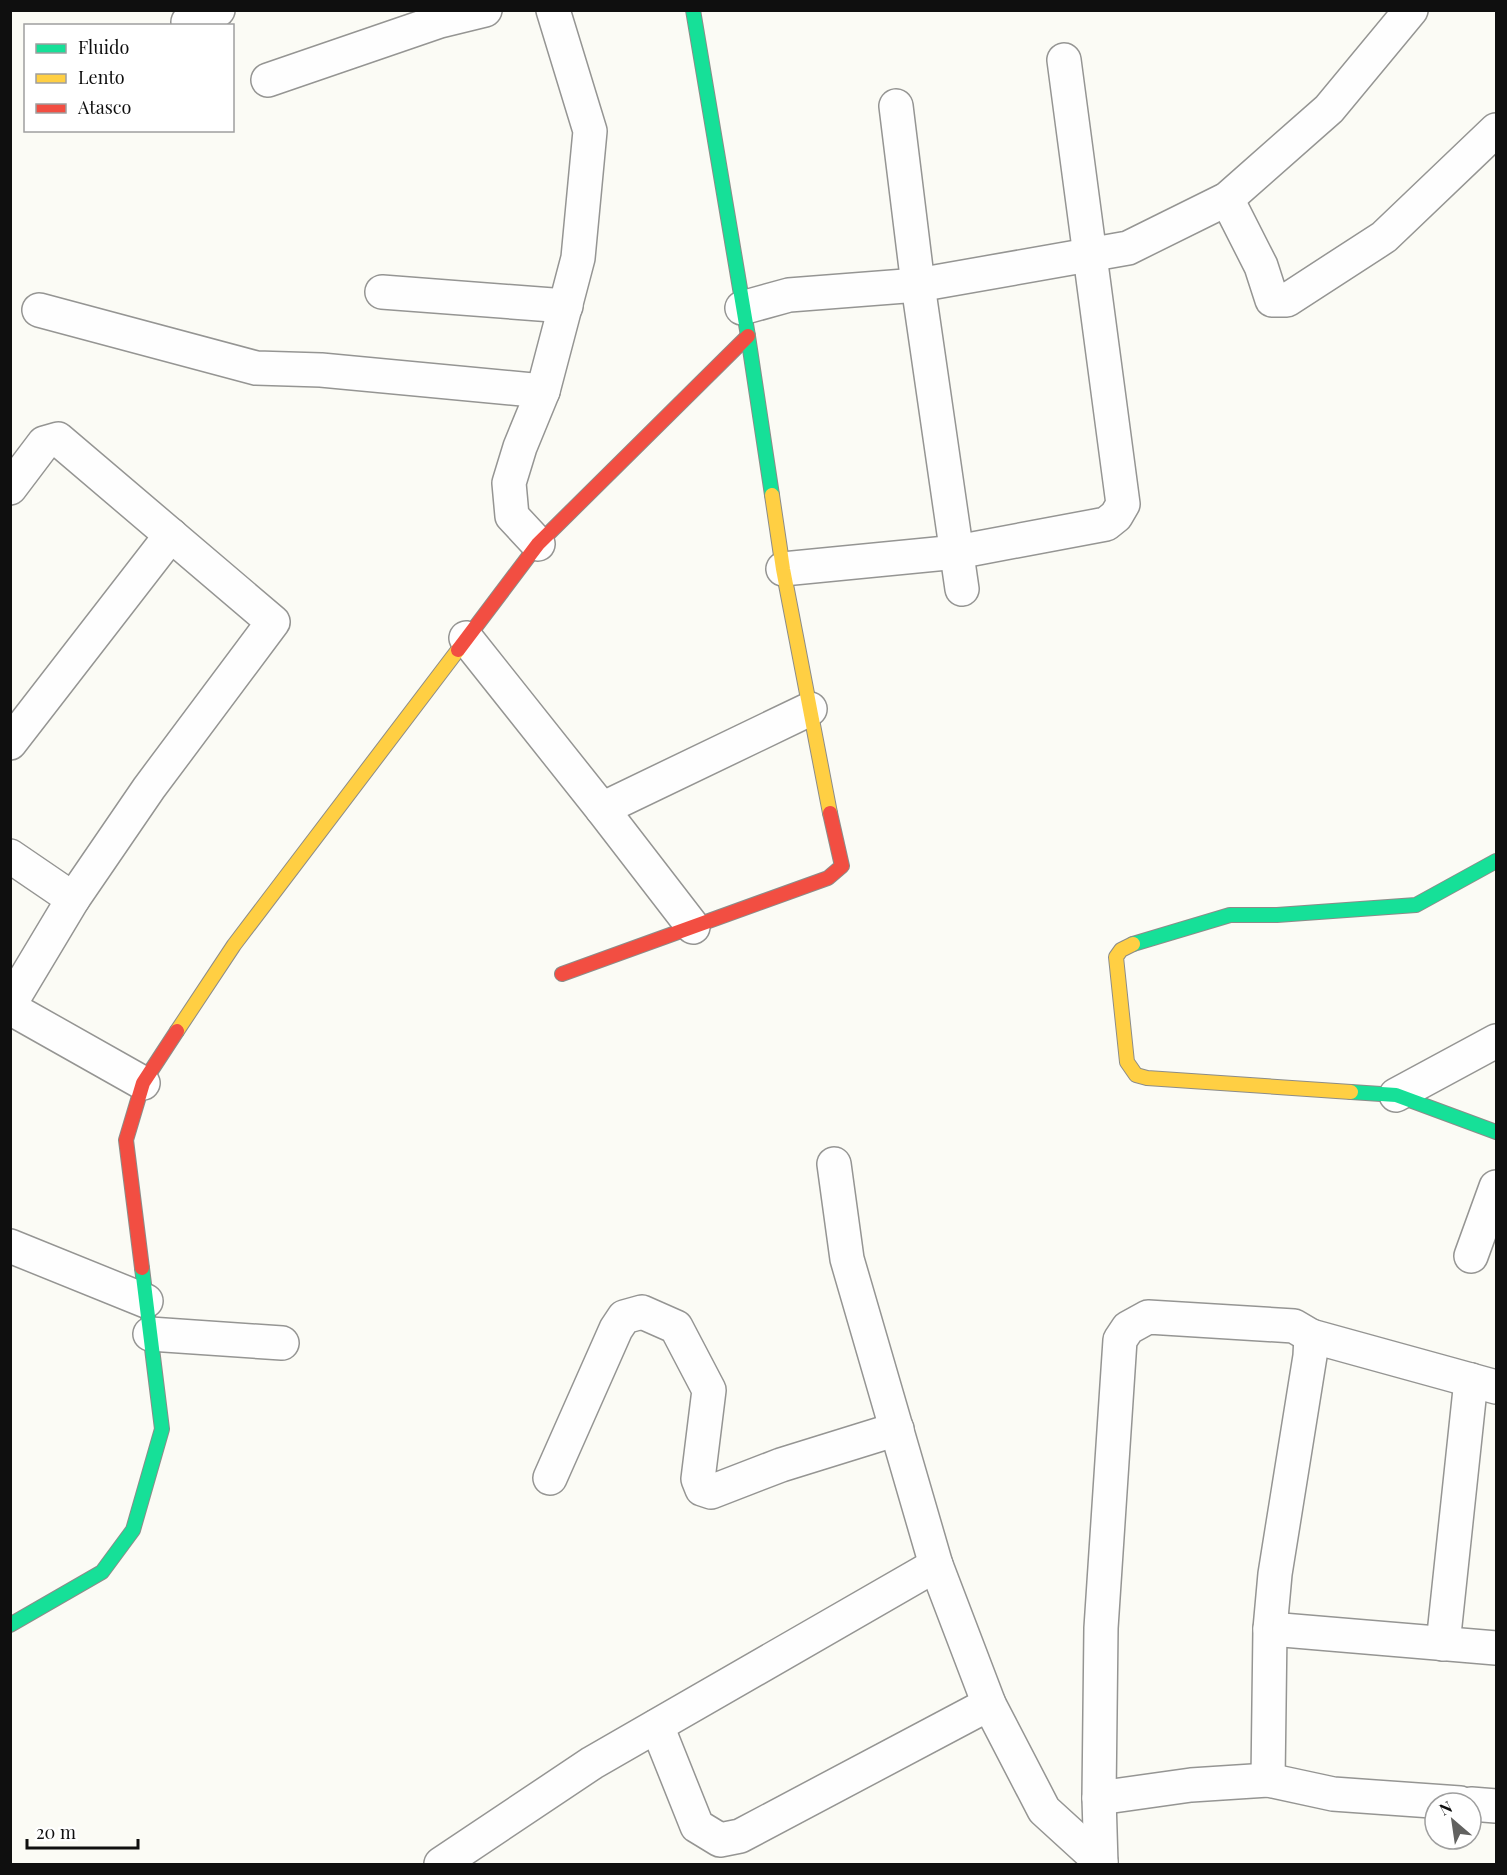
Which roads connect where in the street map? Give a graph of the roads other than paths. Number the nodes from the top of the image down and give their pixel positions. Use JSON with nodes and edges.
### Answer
{"nodes":[{"id":1,"x":485,"y":10,"type":"edge"},
{"id":2,"x":553,"y":10,"type":"edge"},
{"id":3,"x":693,"y":10,"type":"edge"},
{"id":4,"x":1411,"y":10,"type":"edge"},
{"id":5,"x":1064,"y":60,"type":"dead end"},
{"id":6,"x":268,"y":80,"type":"dead end"},
{"id":7,"x":896,"y":106,"type":"dead end"},
{"id":8,"x":1497,"y":130,"type":"edge"},
{"id":9,"x":1227,"y":199,"type":"junction"},
{"id":10,"x":1089,"y":255,"type":"junction"},
{"id":11,"x":918,"y":285,"type":"junction"},
{"id":12,"x":382,"y":292,"type":"dead end"},
{"id":13,"x":567,"y":306,"type":"junction"},
{"id":14,"x":39,"y":310,"type":"dead end"},
{"id":15,"x":745,"y":322,"type":"junction"},
{"id":16,"x":543,"y":391,"type":"junction"},
{"id":17,"x":10,"y":488,"type":"edge"},
{"id":18,"x":171,"y":535,"type":"junction"},
{"id":19,"x":538,"y":544,"type":"junction"},
{"id":20,"x":957,"y":552,"type":"junction"},
{"id":21,"x":783,"y":569,"type":"junction"},
{"id":22,"x":962,"y":589,"type":"dead end"},
{"id":23,"x":466,"y":638,"type":"junction"},
{"id":24,"x":810,"y":709,"type":"junction"},
{"id":25,"x":10,"y":743,"type":"edge"},
{"id":26,"x":602,"y":809,"type":"junction"},
{"id":27,"x":10,"y":856,"type":"edge"},
{"id":28,"x":1497,"y":861,"type":"edge"},
{"id":29,"x":73,"y":899,"type":"junction"},
{"id":30,"x":693,"y":927,"type":"junction"},
{"id":31,"x":562,"y":975,"type":"dead end"},
{"id":32,"x":10,"y":1006,"type":"edge"},
{"id":33,"x":1497,"y":1041,"type":"edge"},
{"id":34,"x":143,"y":1083,"type":"junction"},
{"id":35,"x":1396,"y":1095,"type":"junction"},
{"id":36,"x":1497,"y":1132,"type":"edge"},
{"id":37,"x":834,"y":1164,"type":"dead end"},
{"id":38,"x":1497,"y":1187,"type":"edge"},
{"id":39,"x":10,"y":1246,"type":"edge"},
{"id":40,"x":1471,"y":1256,"type":"dead end"},
{"id":41,"x":146,"y":1301,"type":"junction"},
{"id":42,"x":150,"y":1334,"type":"junction"},
{"id":43,"x":1311,"y":1336,"type":"junction"},
{"id":44,"x":282,"y":1343,"type":"dead end"},
{"id":45,"x":1484,"y":1383,"type":"edge"},
{"id":46,"x":897,"y":1429,"type":"junction"},
{"id":47,"x":550,"y":1478,"type":"dead end"},
{"id":48,"x":936,"y":1565,"type":"junction"},
{"id":49,"x":10,"y":1625,"type":"edge"},
{"id":50,"x":1270,"y":1629,"type":"junction"},
{"id":51,"x":1443,"y":1644,"type":"junction"},
{"id":52,"x":1497,"y":1648,"type":"edge"},
{"id":53,"x":989,"y":1704,"type":"junction"},
{"id":54,"x":657,"y":1726,"type":"junction"},
{"id":55,"x":1268,"y":1780,"type":"junction"},
{"id":56,"x":1099,"y":1798,"type":"junction"},
{"id":57,"x":1423,"y":1800,"type":"edge"},
{"id":58,"x":1101,"y":1863,"type":"edge"},
{"id":59,"x":441,"y":1864,"type":"edge"}],
"edges":[{"from":1,"to":6,"type":"street"},
{"from":2,"to":13,"type":"street"},
{"from":3,"to":15,"type":"street"},
{"from":4,"to":9,"type":"street"},
{"from":5,"to":10,"type":"street"},
{"from":7,"to":11,"type":"street"},
{"from":8,"to":9,"type":"street"},
{"from":9,"to":10,"type":"street"},
{"from":10,"to":11,"type":"street"},
{"from":10,"to":20,"type":"street"},
{"from":11,"to":15,"type":"street"},
{"from":11,"to":20,"type":"street"},
{"from":12,"to":13,"type":"street"},
{"from":13,"to":16,"type":"street"},
{"from":14,"to":16,"type":"street"},
{"from":15,"to":19,"type":"street"},
{"from":15,"to":21,"type":"street"},
{"from":16,"to":19,"type":"street"},
{"from":17,"to":18,"type":"street"},
{"from":18,"to":25,"type":"street"},
{"from":18,"to":29,"type":"street"},
{"from":19,"to":23,"type":"street"},
{"from":20,"to":21,"type":"street"},
{"from":20,"to":22,"type":"street"},
{"from":21,"to":24,"type":"street"},
{"from":23,"to":26,"type":"street"},
{"from":23,"to":34,"type":"street"},
{"from":24,"to":26,"type":"street"},
{"from":24,"to":30,"type":"street"},
{"from":26,"to":30,"type":"street"},
{"from":27,"to":29,"type":"street"},
{"from":28,"to":35,"type":"street"},
{"from":29,"to":32,"type":"street"},
{"from":30,"to":31,"type":"street"},
{"from":32,"to":34,"type":"street"},
{"from":33,"to":35,"type":"street"},
{"from":34,"to":41,"type":"street"},
{"from":35,"to":36,"type":"street"},
{"from":37,"to":46,"type":"street"},
{"from":38,"to":40,"type":"street"},
{"from":39,"to":41,"type":"street"},
{"from":41,"to":42,"type":"street"},
{"from":42,"to":44,"type":"street"},
{"from":42,"to":49,"type":"street"},
{"from":43,"to":45,"type":"street"},
{"from":43,"to":50,"type":"street"},
{"from":43,"to":56,"type":"street"},
{"from":45,"to":51,"type":"street"},
{"from":46,"to":47,"type":"street"},
{"from":46,"to":48,"type":"street"},
{"from":48,"to":53,"type":"street"},
{"from":48,"to":54,"type":"street"},
{"from":50,"to":51,"type":"street"},
{"from":50,"to":55,"type":"street"},
{"from":51,"to":52,"type":"street"},
{"from":53,"to":54,"type":"street"},
{"from":53,"to":58,"type":"street"},
{"from":54,"to":59,"type":"street"},
{"from":55,"to":56,"type":"street"},
{"from":55,"to":57,"type":"street"},
{"from":56,"to":58,"type":"street"}]}
